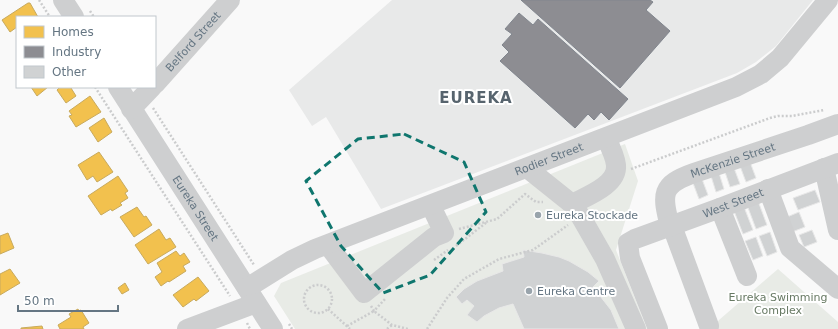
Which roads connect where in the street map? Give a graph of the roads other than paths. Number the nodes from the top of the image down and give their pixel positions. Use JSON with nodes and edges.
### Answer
{"nodes":[{"id":1,"x":63,"y":0,"type":"edge"},
{"id":2,"x":230,"y":0,"type":"edge"},
{"id":3,"x":828,"y":0,"type":"edge"},
{"id":4,"x":73,"y":16,"type":"edge"},
{"id":5,"x":156,"y":83,"type":"edge"},
{"id":6,"x":122,"y":88,"type":"edge"},
{"id":7,"x":146,"y":94,"type":"edge"},
{"id":8,"x":832,"y":117,"type":"edge"},
{"id":9,"x":606,"y":138,"type":"junction"},
{"id":10,"x":831,"y":165,"type":"edge"},
{"id":11,"x":527,"y":168,"type":"junction"},
{"id":12,"x":768,"y":189,"type":"junction"},
{"id":13,"x":430,"y":206,"type":"junction"},
{"id":14,"x":720,"y":208,"type":"junction"},
{"id":15,"x":576,"y":210,"type":"junction"},
{"id":16,"x":671,"y":226,"type":"junction"},
{"id":17,"x":838,"y":230,"type":"edge"},
{"id":18,"x":328,"y":245,"type":"junction"},
{"id":19,"x":747,"y":276,"type":"dead end"},
{"id":20,"x":838,"y":289,"type":"edge"},
{"id":21,"x":247,"y":300,"type":"junction"},
{"id":22,"x":709,"y":326,"type":"dead end"},
{"id":23,"x":187,"y":329,"type":"edge"},
{"id":24,"x":273,"y":329,"type":"edge"},
{"id":25,"x":636,"y":329,"type":"edge"},
{"id":26,"x":658,"y":329,"type":"edge"}],
"edges":[{"from":1,"to":4,"type":"street"},
{"from":2,"to":5,"type":"street","name":"Belford Street"},
{"from":3,"to":9,"type":"street","name":"Rodier Street"},
{"from":6,"to":7,"type":"street","name":"Eureka Street"},
{"from":7,"to":21,"type":"street","name":"Eureka Street"},
{"from":8,"to":16,"type":"street","name":"McKenzie Street"},
{"from":9,"to":11,"type":"street","name":"Rodier Street"},
{"from":9,"to":15,"type":"street"},
{"from":10,"to":12,"type":"street","name":"West Street"},
{"from":10,"to":17,"type":"street"},
{"from":11,"to":13,"type":"street","name":"Rodier Street"},
{"from":11,"to":15,"type":"street"},
{"from":12,"to":14,"type":"street","name":"West Street"},
{"from":12,"to":20,"type":"street"},
{"from":13,"to":18,"type":"street","name":"Rodier Street"},
{"from":13,"to":18,"type":"street"},
{"from":14,"to":16,"type":"street","name":"West Street"},
{"from":14,"to":19,"type":"street"},
{"from":15,"to":25,"type":"street"},
{"from":16,"to":22,"type":"street","name":"McKenzie Street"},
{"from":16,"to":26,"type":"street","name":"West Street"},
{"from":18,"to":21,"type":"street","name":"Rodier Street"},
{"from":21,"to":23,"type":"street","name":"Rodier Street"},
{"from":21,"to":24,"type":"street","name":"Eureka Street"}]}
